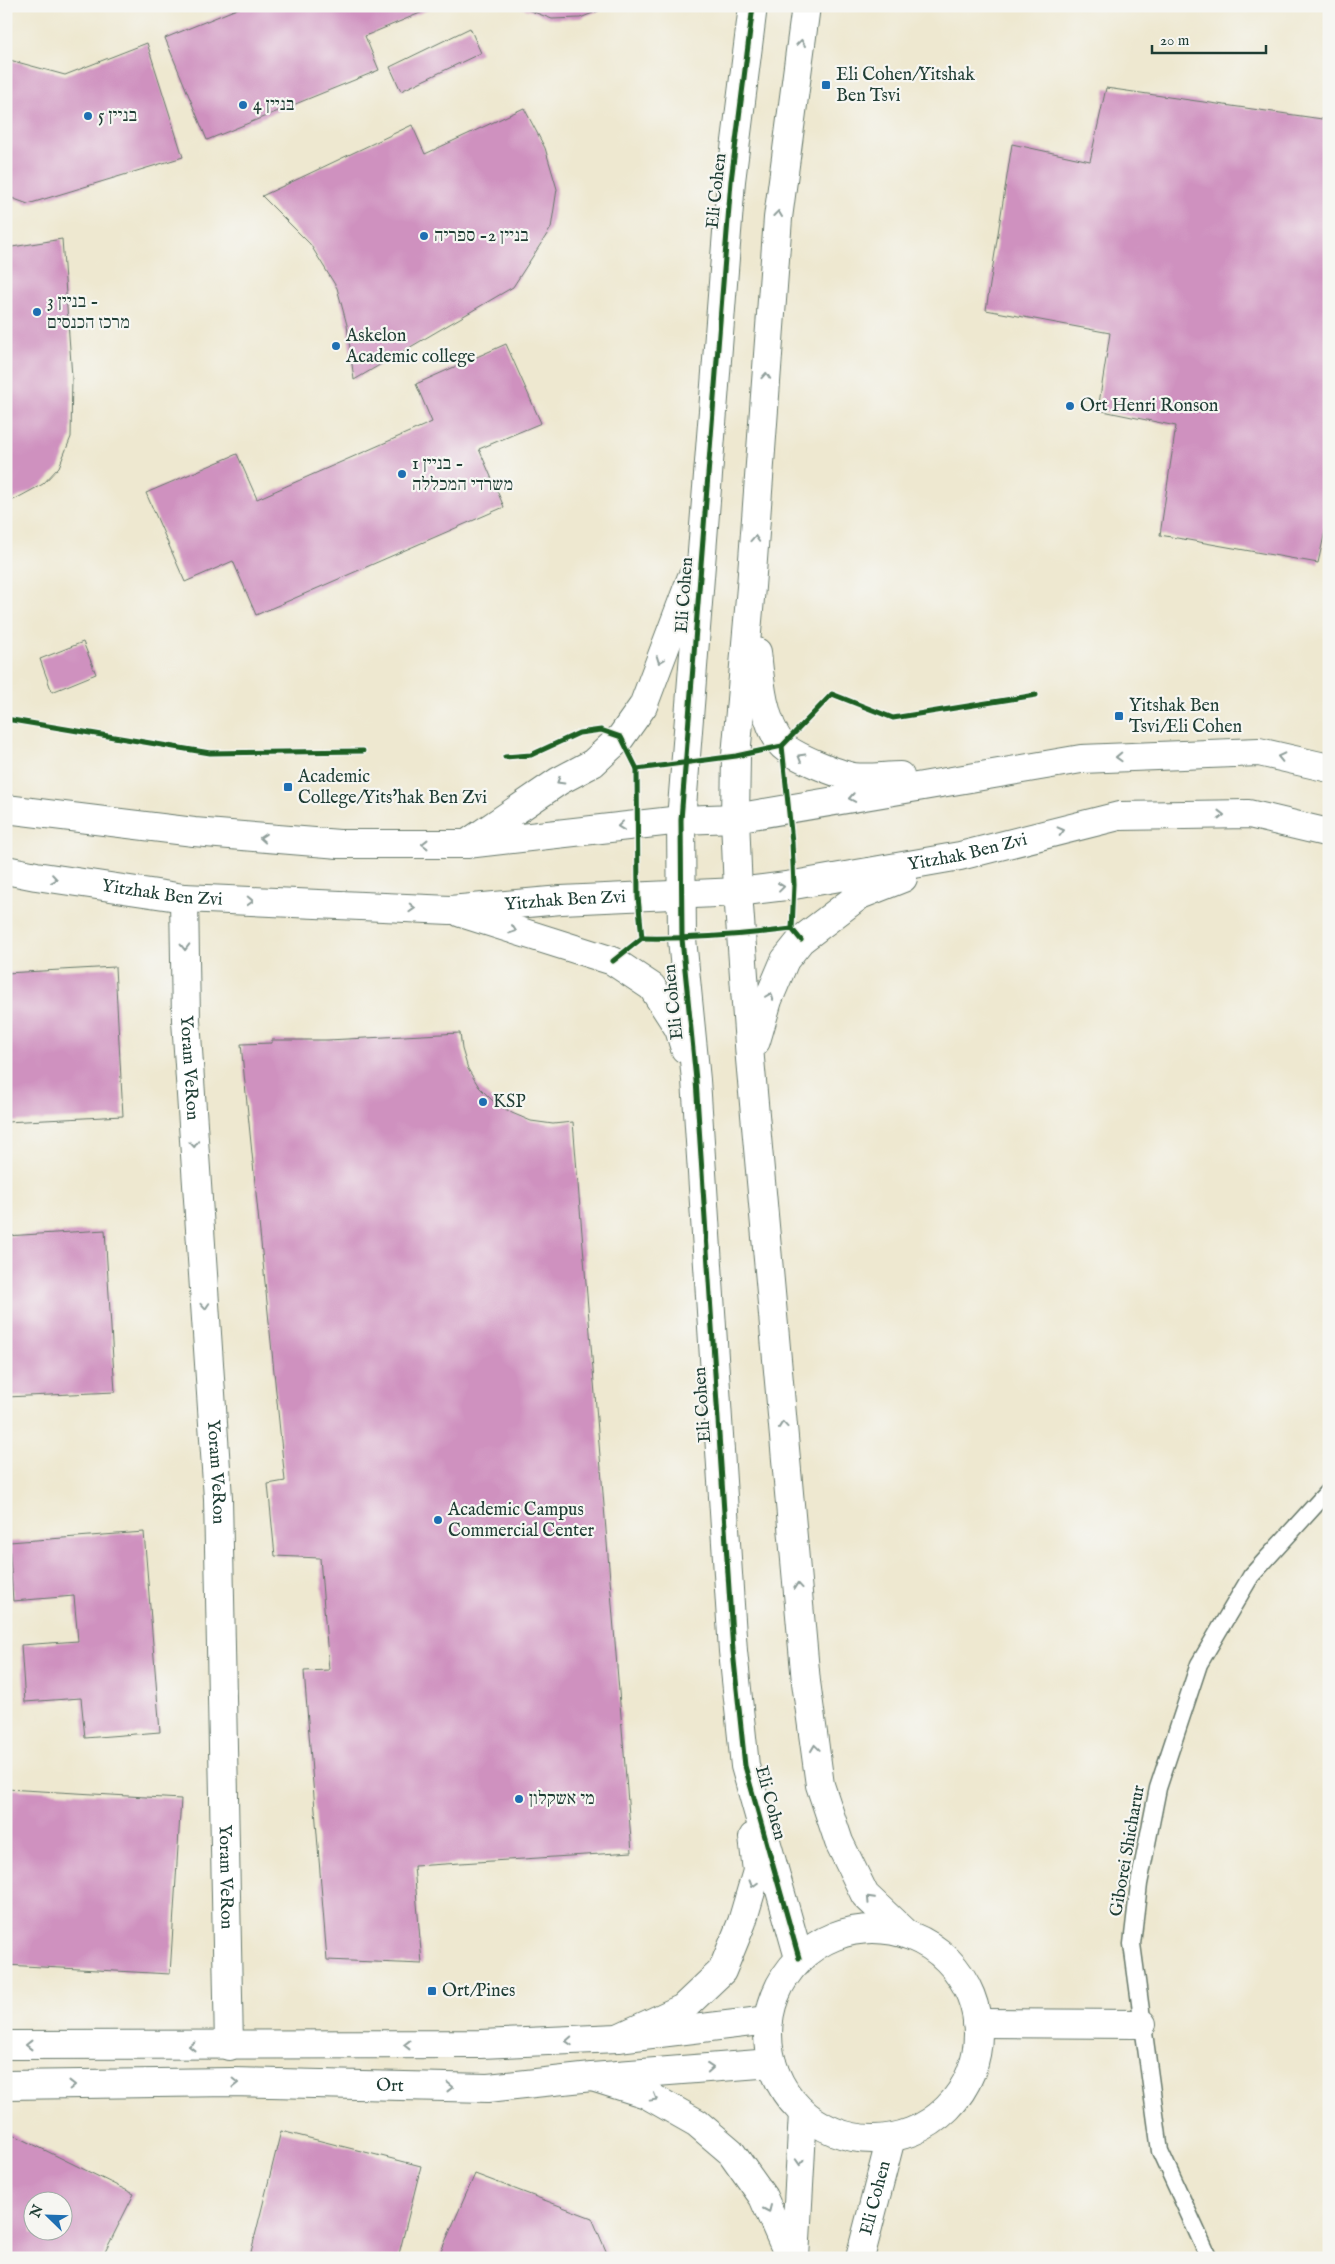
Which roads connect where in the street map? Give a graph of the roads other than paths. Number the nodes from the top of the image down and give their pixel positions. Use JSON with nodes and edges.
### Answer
{"nodes":[{"id":1,"x":754,"y":6,"type":"edge"},
{"id":2,"x":806,"y":6,"type":"edge"},
{"id":3,"x":702,"y":549,"type":"junction"},
{"id":4,"x":751,"y":587,"type":"junction"},
{"id":5,"x":1329,"y":768,"type":"edge"},
{"id":6,"x":986,"y":775,"type":"junction"},
{"id":7,"x":6,"y":810,"type":"edge"},
{"id":8,"x":735,"y":818,"type":"junction"},
{"id":9,"x":681,"y":820,"type":"junction"},
{"id":10,"x":1329,"y":833,"type":"edge"},
{"id":11,"x":467,"y":844,"type":"junction"},
{"id":12,"x":960,"y":856,"type":"junction"},
{"id":13,"x":6,"y":870,"type":"edge"},
{"id":14,"x":738,"y":892,"type":"junction"},
{"id":15,"x":680,"y":894,"type":"junction"},
{"id":16,"x":184,"y":898,"type":"junction"},
{"id":17,"x":450,"y":910,"type":"junction"},
{"id":18,"x":750,"y":1059,"type":"junction"},
{"id":19,"x":696,"y":1080,"type":"junction"},
{"id":20,"x":1329,"y":1490,"type":"edge"},
{"id":21,"x":745,"y":1766,"type":"junction"},
{"id":22,"x":904,"y":1933,"type":"junction"},
{"id":23,"x":799,"y":1958,"type":"junction"},
{"id":24,"x":769,"y":2020,"type":"junction"},
{"id":25,"x":977,"y":2022,"type":"junction"},
{"id":26,"x":1142,"y":2024,"type":"junction"},
{"id":27,"x":618,"y":2038,"type":"junction"},
{"id":28,"x":6,"y":2045,"type":"edge"},
{"id":29,"x":229,"y":2046,"type":"junction"},
{"id":30,"x":772,"y":2063,"type":"junction"},
{"id":31,"x":592,"y":2077,"type":"junction"},
{"id":32,"x":6,"y":2086,"type":"edge"},
{"id":33,"x":803,"y":2113,"type":"junction"},
{"id":34,"x":891,"y":2138,"type":"junction"},
{"id":35,"x":790,"y":2258,"type":"edge"},
{"id":36,"x":795,"y":2258,"type":"edge"},
{"id":37,"x":860,"y":2258,"type":"edge"},
{"id":38,"x":1208,"y":2258,"type":"edge"}],
"edges":[{"from":1,"to":3,"type":"street","name":"Eli Cohen"},
{"from":4,"to":2,"type":"street","one_way":true},
{"from":3,"to":9,"type":"street","name":"Eli Cohen"},
{"from":3,"to":11,"type":"street","one_way":true},
{"from":6,"to":4,"type":"street","one_way":true},
{"from":4,"to":8,"type":"street"},
{"from":5,"to":6,"type":"street","one_way":true},
{"from":6,"to":8,"type":"street","one_way":true},
{"from":11,"to":7,"type":"street","one_way":true},
{"from":8,"to":9,"type":"street"},
{"from":8,"to":14,"type":"street"},
{"from":9,"to":11,"type":"street","one_way":true},
{"from":9,"to":15,"type":"street","name":"Eli Cohen"},
{"from":12,"to":10,"type":"street","name":"Yitzhak Ben Zvi","one_way":true},
{"from":14,"to":12,"type":"street","name":"Yitzhak Ben Zvi","one_way":true},
{"from":18,"to":12,"type":"street","one_way":true},
{"from":13,"to":16,"type":"street","name":"Yitzhak Ben Zvi","one_way":true},
{"from":14,"to":15,"type":"street","name":"Yitzhak Ben Zvi"},
{"from":14,"to":18,"type":"street"},
{"from":15,"to":17,"type":"street","name":"Yitzhak Ben Zvi"},
{"from":15,"to":19,"type":"street","name":"Eli Cohen"},
{"from":16,"to":17,"type":"street","name":"Yitzhak Ben Zvi","one_way":true},
{"from":16,"to":29,"type":"street","name":"Yoram VeRon","one_way":true},
{"from":17,"to":19,"type":"street","one_way":true},
{"from":22,"to":18,"type":"street","one_way":true},
{"from":19,"to":21,"type":"street","name":"Eli Cohen"},
{"from":20,"to":26,"type":"lane","name":"Giborei Shicharur"},
{"from":21,"to":23,"type":"street","name":"Eli Cohen"},
{"from":21,"to":27,"type":"street","one_way":true},
{"from":22,"to":23,"type":"street"},
{"from":22,"to":25,"type":"street"},
{"from":23,"to":24,"type":"street"},
{"from":24,"to":27,"type":"street"},
{"from":24,"to":30,"type":"street"},
{"from":25,"to":26,"type":"street"},
{"from":25,"to":34,"type":"street"},
{"from":26,"to":38,"type":"lane","name":"Giborei Shicharur"},
{"from":27,"to":29,"type":"street","one_way":true},
{"from":29,"to":28,"type":"street","one_way":true},
{"from":31,"to":30,"type":"street","name":"Ort","one_way":true},
{"from":30,"to":33,"type":"street"},
{"from":32,"to":31,"type":"street","name":"Ort","one_way":true},
{"from":31,"to":35,"type":"street","one_way":true},
{"from":33,"to":34,"type":"street"},
{"from":33,"to":36,"type":"street","one_way":true},
{"from":34,"to":37,"type":"street","name":"Eli Cohen"}]}
